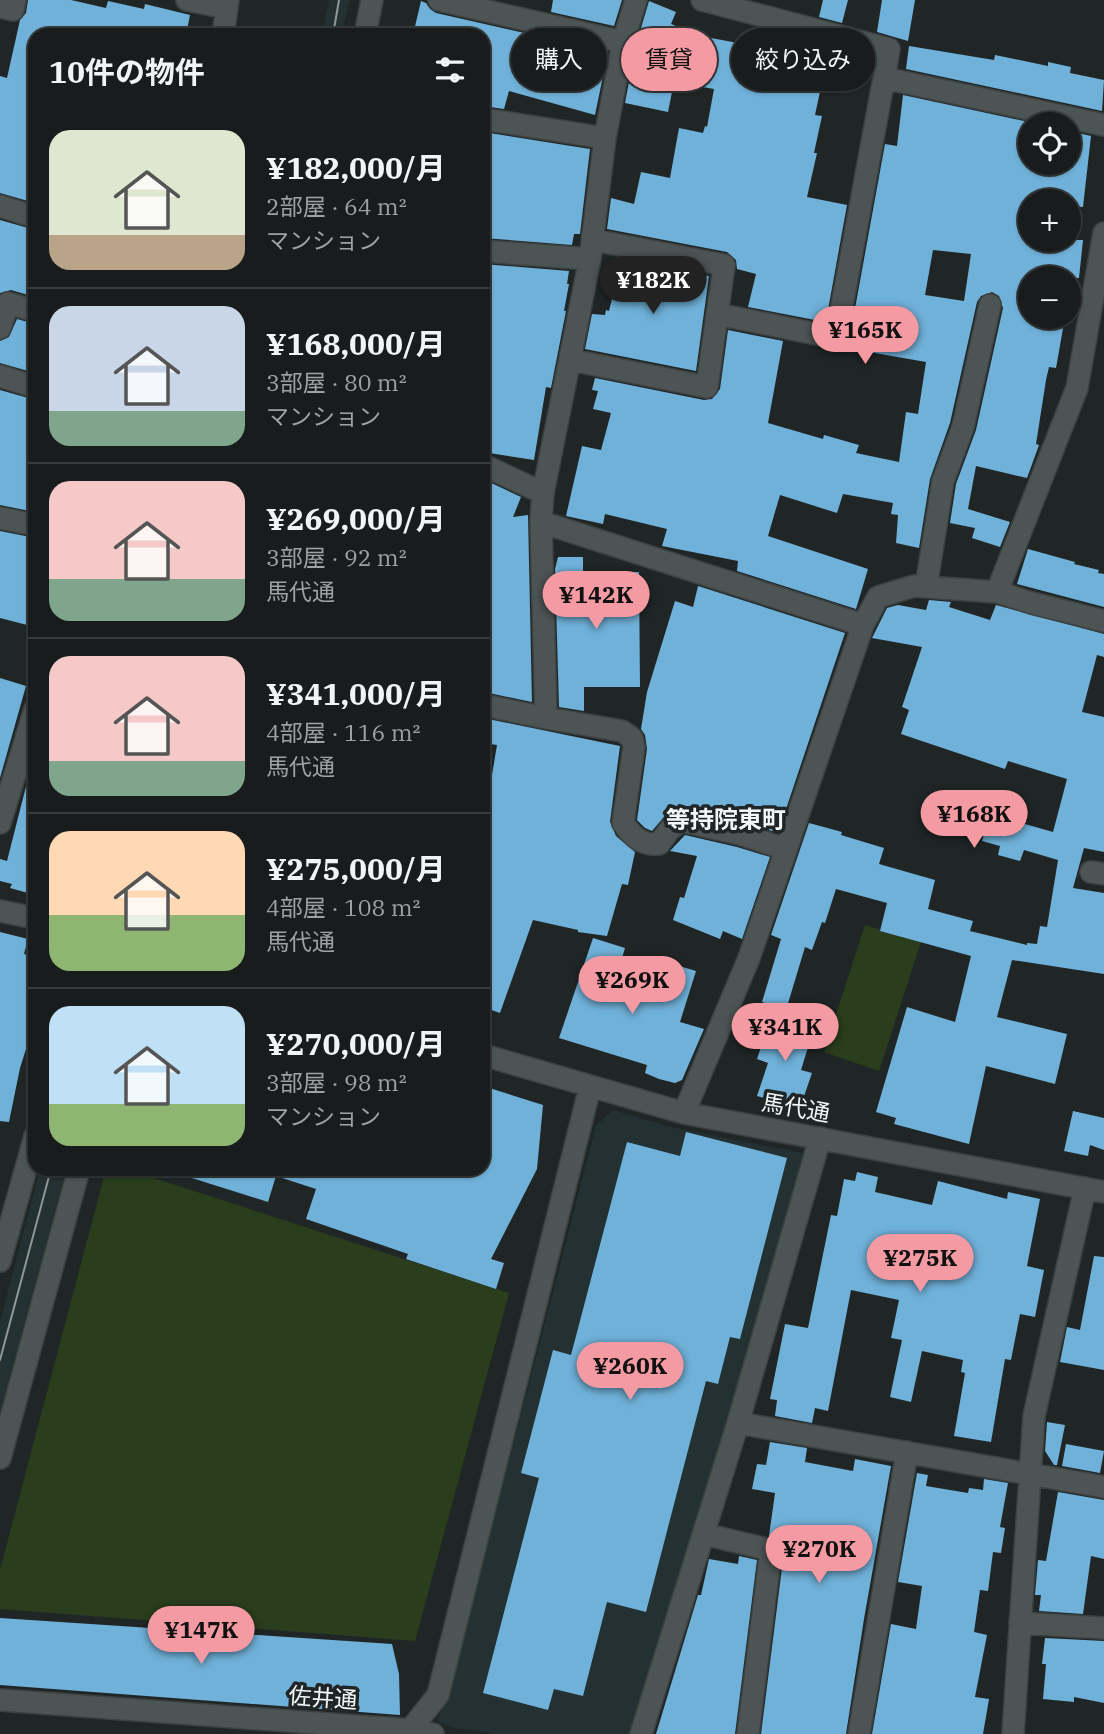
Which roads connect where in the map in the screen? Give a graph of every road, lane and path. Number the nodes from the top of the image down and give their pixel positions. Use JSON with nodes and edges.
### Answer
{"nodes":[{"id":1,"x":15,"y":0,"type":"edge"},
{"id":2,"x":187,"y":0,"type":"edge"},
{"id":3,"x":372,"y":0,"type":"edge"},
{"id":4,"x":439,"y":0,"type":"edge"},
{"id":5,"x":636,"y":0,"type":"edge"},
{"id":6,"x":702,"y":0,"type":"edge"},
{"id":7,"x":227,"y":4,"type":"edge"},
{"id":8,"x":0,"y":7,"type":"edge"},
{"id":9,"x":224,"y":28,"type":"edge"},
{"id":10,"x":366,"y":28,"type":"edge"},
{"id":11,"x":627,"y":28,"type":"edge"},
{"id":12,"x":621,"y":42,"type":"edge"},
{"id":13,"x":621,"y":53,"type":"edge"},
{"id":14,"x":884,"y":78,"type":"junction"},
{"id":15,"x":490,"y":121,"type":"edge"},
{"id":16,"x":1104,"y":125,"type":"edge"},
{"id":17,"x":605,"y":138,"type":"junction"},
{"id":18,"x":0,"y":206,"type":"edge"},
{"id":19,"x":28,"y":215,"type":"edge"},
{"id":20,"x":1104,"y":233,"type":"edge"},
{"id":21,"x":591,"y":249,"type":"junction"},
{"id":22,"x":490,"y":251,"type":"edge"},
{"id":23,"x":990,"y":305,"type":"dead end"},
{"id":24,"x":28,"y":309,"type":"edge"},
{"id":25,"x":717,"y":314,"type":"junction"},
{"id":26,"x":0,"y":328,"type":"edge"},
{"id":27,"x":571,"y":360,"type":"junction"},
{"id":28,"x":0,"y":376,"type":"edge"},
{"id":29,"x":28,"y":385,"type":"edge"},
{"id":30,"x":490,"y":468,"type":"edge"},
{"id":31,"x":543,"y":493,"type":"junction"},
{"id":32,"x":0,"y":518,"type":"edge"},
{"id":33,"x":541,"y":522,"type":"junction"},
{"id":34,"x":28,"y":524,"type":"edge"},
{"id":35,"x":926,"y":587,"type":"junction"},
{"id":36,"x":998,"y":592,"type":"junction"},
{"id":37,"x":1104,"y":621,"type":"edge"},
{"id":38,"x":863,"y":625,"type":"junction"},
{"id":39,"x":490,"y":706,"type":"edge"},
{"id":40,"x":546,"y":718,"type":"junction"},
{"id":41,"x":28,"y":732,"type":"edge"},
{"id":42,"x":0,"y":823,"type":"edge"},
{"id":43,"x":786,"y":849,"type":"junction"},
{"id":44,"x":0,"y":911,"type":"edge"},
{"id":45,"x":28,"y":917,"type":"edge"},
{"id":46,"x":490,"y":1057,"type":"edge"},
{"id":47,"x":590,"y":1087,"type":"junction"},
{"id":48,"x":684,"y":1113,"type":"junction"},
{"id":49,"x":820,"y":1138,"type":"junction"},
{"id":50,"x":28,"y":1161,"type":"edge"},
{"id":51,"x":77,"y":1176,"type":"edge"},
{"id":52,"x":1095,"y":1190,"type":"edge"},
{"id":53,"x":0,"y":1261,"type":"edge"},
{"id":54,"x":738,"y":1423,"type":"junction"},
{"id":55,"x":907,"y":1452,"type":"junction"},
{"id":56,"x":0,"y":1458,"type":"edge"},
{"id":57,"x":1031,"y":1473,"type":"junction"},
{"id":58,"x":1104,"y":1487,"type":"edge"},
{"id":59,"x":704,"y":1534,"type":"junction"},
{"id":60,"x":1020,"y":1623,"type":"junction"},
{"id":61,"x":1104,"y":1628,"type":"edge"},
{"id":62,"x":0,"y":1700,"type":"edge"},
{"id":63,"x":409,"y":1732,"type":"edge"},
{"id":64,"x":433,"y":1734,"type":"edge"},
{"id":65,"x":641,"y":1734,"type":"edge"},
{"id":66,"x":748,"y":1734,"type":"edge"},
{"id":67,"x":859,"y":1734,"type":"edge"},
{"id":68,"x":1013,"y":1734,"type":"edge"}],
"edges":[{"from":1,"to":8,"type":"street"},
{"from":2,"to":7,"type":"street"},
{"from":3,"to":10,"type":"street"},
{"from":4,"to":12,"type":"street"},
{"from":5,"to":11,"type":"street"},
{"from":6,"to":14,"type":"street"},
{"from":7,"to":9,"type":"street"},
{"from":13,"to":17,"type":"street"},
{"from":14,"to":16,"type":"street"},
{"from":14,"to":25,"type":"street"},
{"from":15,"to":17,"type":"street"},
{"from":17,"to":21,"type":"street"},
{"from":18,"to":19,"type":"street"},
{"from":20,"to":36,"type":"street"},
{"from":21,"to":22,"type":"street"},
{"from":21,"to":25,"type":"street"},
{"from":21,"to":27,"type":"street"},
{"from":23,"to":35,"type":"street"},
{"from":24,"to":26,"type":"street"},
{"from":25,"to":27,"type":"street"},
{"from":27,"to":31,"type":"street"},
{"from":28,"to":29,"type":"street"},
{"from":30,"to":31,"type":"street"},
{"from":31,"to":33,"type":"street"},
{"from":32,"to":34,"type":"street"},
{"from":33,"to":38,"type":"street"},
{"from":33,"to":40,"type":"street"},
{"from":35,"to":36,"type":"street"},
{"from":35,"to":38,"type":"street"},
{"from":36,"to":37,"type":"street"},
{"from":38,"to":43,"type":"street"},
{"from":39,"to":40,"type":"street"},
{"from":40,"to":43,"type":"street"},
{"from":41,"to":42,"type":"street"},
{"from":43,"to":48,"type":"street"},
{"from":44,"to":45,"type":"street"},
{"from":46,"to":47,"type":"street","name":"馬代通"},
{"from":47,"to":48,"type":"street","name":"馬代通"},
{"from":47,"to":63,"type":"street"},
{"from":48,"to":49,"type":"street","name":"馬代通"},
{"from":49,"to":52,"type":"street","name":"馬代通"},
{"from":49,"to":54,"type":"street"},
{"from":50,"to":53,"type":"street"},
{"from":51,"to":56,"type":"street"},
{"from":52,"to":57,"type":"street"},
{"from":54,"to":55,"type":"street"},
{"from":54,"to":59,"type":"street"},
{"from":55,"to":57,"type":"street"},
{"from":55,"to":67,"type":"street"},
{"from":57,"to":58,"type":"street"},
{"from":57,"to":60,"type":"street"},
{"from":59,"to":65,"type":"street"},
{"from":59,"to":66,"type":"street"},
{"from":60,"to":61,"type":"street"},
{"from":60,"to":68,"type":"street"},
{"from":62,"to":63,"type":"street","name":"佐井通"},
{"from":63,"to":64,"type":"street","name":"佐井通"}]}
